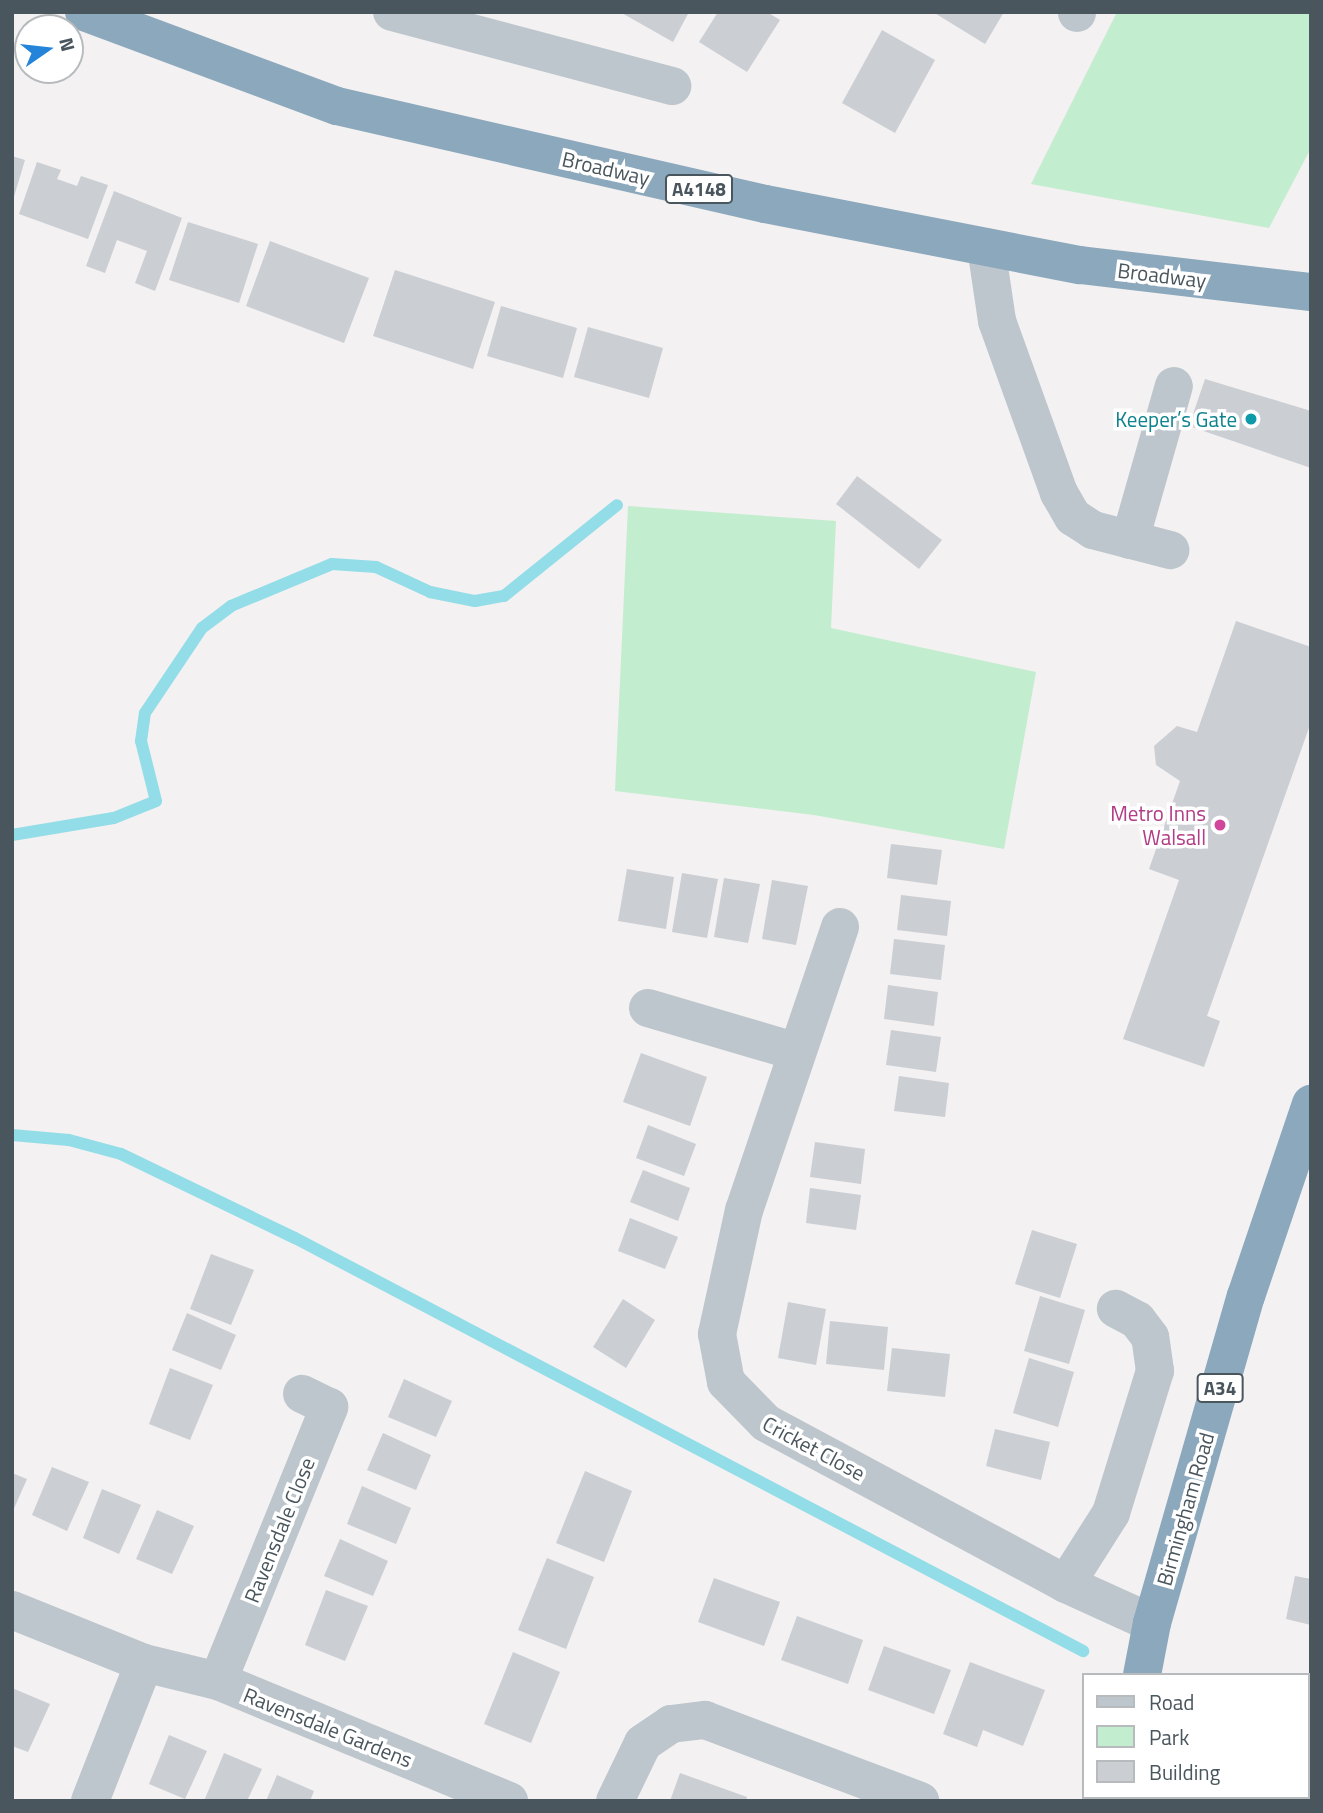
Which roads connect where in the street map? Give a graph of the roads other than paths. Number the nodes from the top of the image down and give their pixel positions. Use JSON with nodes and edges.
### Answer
{"nodes":[{"id":1,"x":84,"y":12,"type":"edge"},
{"id":2,"x":392,"y":12,"type":"edge"},
{"id":3,"x":672,"y":86,"type":"dead end"},
{"id":4,"x":986,"y":247,"type":"junction"},
{"id":5,"x":1310,"y":292,"type":"edge"},
{"id":6,"x":1174,"y":386,"type":"dead end"},
{"id":7,"x":1130,"y":540,"type":"junction"},
{"id":8,"x":1170,"y":550,"type":"dead end"},
{"id":9,"x":840,"y":928,"type":"dead end"},
{"id":10,"x":648,"y":1008,"type":"dead end"},
{"id":11,"x":794,"y":1051,"type":"junction"},
{"id":12,"x":1311,"y":1104,"type":"edge"},
{"id":13,"x":1116,"y":1309,"type":"dead end"},
{"id":14,"x":302,"y":1394,"type":"dead end"},
{"id":15,"x":1066,"y":1584,"type":"junction"},
{"id":16,"x":12,"y":1609,"type":"edge"},
{"id":17,"x":1152,"y":1623,"type":"junction"},
{"id":18,"x":144,"y":1663,"type":"junction"},
{"id":19,"x":1142,"y":1673,"type":"edge"},
{"id":20,"x":218,"y":1681,"type":"junction"},
{"id":21,"x":90,"y":1801,"type":"edge"},
{"id":22,"x":509,"y":1801,"type":"edge"},
{"id":23,"x":615,"y":1801,"type":"edge"},
{"id":24,"x":920,"y":1801,"type":"edge"}],
"edges":[{"from":1,"to":4,"type":"highway","name":"Broadway","number":"A4148"},
{"from":2,"to":3,"type":"street"},
{"from":4,"to":5,"type":"highway","name":"Broadway","number":"A4148"},
{"from":4,"to":7,"type":"street"},
{"from":6,"to":7,"type":"street"},
{"from":7,"to":8,"type":"street"},
{"from":9,"to":11,"type":"street","name":"Cricket Close"},
{"from":10,"to":11,"type":"street"},
{"from":11,"to":15,"type":"street","name":"Cricket Close"},
{"from":12,"to":17,"type":"highway","name":"Birmingham Road","number":"A34"},
{"from":13,"to":15,"type":"street"},
{"from":14,"to":20,"type":"street","name":"Ravensdale Close"},
{"from":15,"to":17,"type":"street","name":"Cricket Close"},
{"from":16,"to":18,"type":"street","name":"Ravensdale Gardens"},
{"from":17,"to":19,"type":"highway","name":"Birmingham Road","number":"A34"},
{"from":18,"to":20,"type":"street","name":"Ravensdale Gardens"},
{"from":18,"to":21,"type":"street"},
{"from":20,"to":22,"type":"street","name":"Ravensdale Gardens"},
{"from":23,"to":24,"type":"street"}]}
